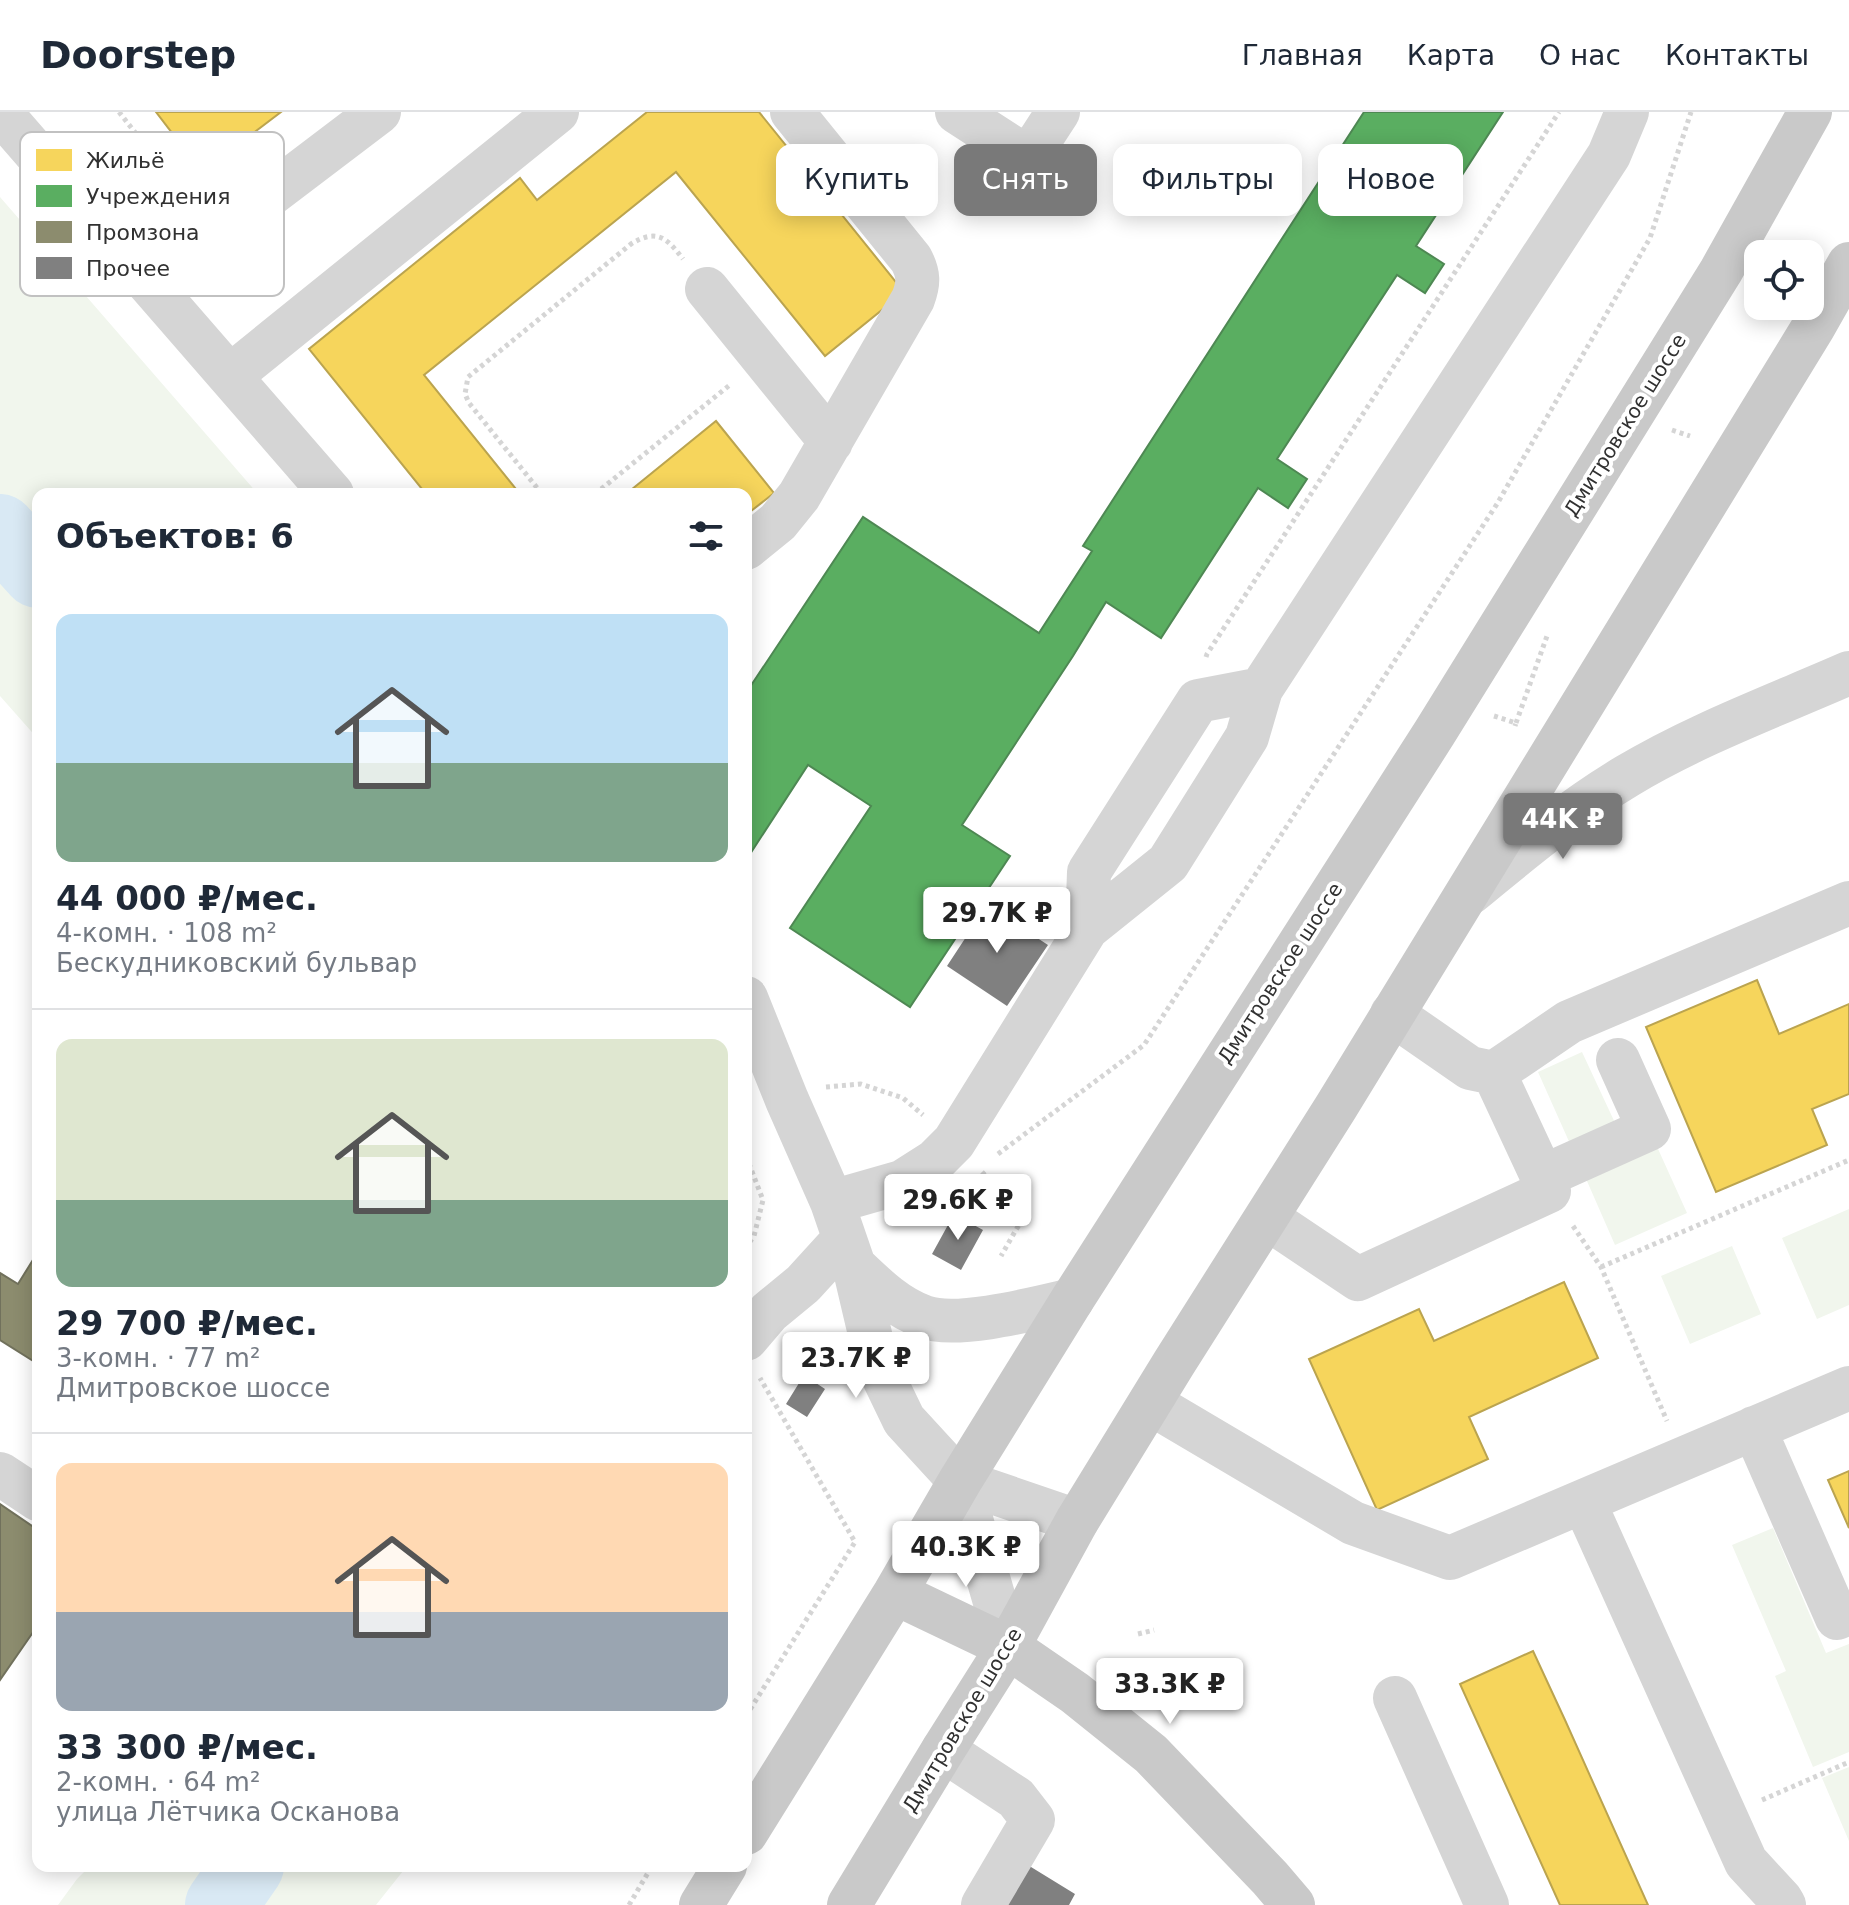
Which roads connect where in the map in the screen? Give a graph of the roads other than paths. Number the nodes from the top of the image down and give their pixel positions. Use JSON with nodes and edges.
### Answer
{"nodes":[{"id":1,"x":0,"y":112,"type":"edge"},
{"id":2,"x":379,"y":112,"type":"edge"},
{"id":3,"x":557,"y":112,"type":"edge"},
{"id":4,"x":792,"y":112,"type":"edge"},
{"id":5,"x":957,"y":112,"type":"edge"},
{"id":6,"x":1058,"y":112,"type":"edge"},
{"id":7,"x":1627,"y":112,"type":"edge"},
{"id":8,"x":1810,"y":112,"type":"edge"},
{"id":9,"x":20,"y":135,"type":"edge"},
{"id":10,"x":284,"y":184,"type":"edge"},
{"id":11,"x":1849,"y":264,"type":"edge"},
{"id":12,"x":707,"y":289,"type":"road end"},
{"id":13,"x":161,"y":296,"type":"edge"},
{"id":14,"x":230,"y":376,"type":"junction"},
{"id":15,"x":831,"y":442,"type":"junction"},
{"id":16,"x":327,"y":488,"type":"edge"},
{"id":17,"x":752,"y":535,"type":"edge"},
{"id":18,"x":1849,"y":673,"type":"edge"},
{"id":19,"x":1261,"y":689,"type":"junction"},
{"id":20,"x":1463,"y":899,"type":"junction"},
{"id":21,"x":1849,"y":903,"type":"edge"},
{"id":22,"x":1087,"y":928,"type":"junction"},
{"id":23,"x":752,"y":1013,"type":"edge"},
{"id":24,"x":1392,"y":1014,"type":"junction"},
{"id":25,"x":1618,"y":1060,"type":"dead end"},
{"id":26,"x":1494,"y":1073,"type":"junction"},
{"id":27,"x":1546,"y":1184,"type":"junction"},
{"id":28,"x":1267,"y":1218,"type":"junction"},
{"id":29,"x":843,"y":1236,"type":"junction"},
{"id":30,"x":1072,"y":1300,"type":"junction"},
{"id":31,"x":752,"y":1349,"type":"edge"},
{"id":32,"x":1849,"y":1388,"type":"edge"},
{"id":33,"x":1150,"y":1403,"type":"junction"},
{"id":34,"x":1754,"y":1428,"type":"junction"},
{"id":35,"x":0,"y":1474,"type":"edge"},
{"id":36,"x":960,"y":1481,"type":"junction"},
{"id":37,"x":32,"y":1495,"type":"edge"},
{"id":38,"x":1584,"y":1502,"type":"junction"},
{"id":39,"x":1077,"y":1521,"type":"junction"},
{"id":40,"x":895,"y":1593,"type":"junction"},
{"id":41,"x":1849,"y":1613,"type":"edge"},
{"id":42,"x":1008,"y":1647,"type":"junction"},
{"id":43,"x":1395,"y":1698,"type":"dead end"},
{"id":44,"x":943,"y":1750,"type":"junction"},
{"id":45,"x":752,"y":1823,"type":"edge"},
{"id":46,"x":721,"y":1872,"type":"edge"},
{"id":47,"x":1778,"y":1903,"type":"edge"},
{"id":48,"x":701,"y":1905,"type":"edge"},
{"id":49,"x":849,"y":1905,"type":"edge"},
{"id":50,"x":983,"y":1905,"type":"edge"},
{"id":51,"x":1293,"y":1905,"type":"edge"},
{"id":52,"x":1487,"y":1905,"type":"edge"}],
"edges":[{"from":1,"to":9,"type":"street"},
{"from":2,"to":10,"type":"street"},
{"from":3,"to":14,"type":"street"},
{"from":4,"to":15,"type":"street"},
{"from":5,"to":6,"type":"street"},
{"from":7,"to":19,"type":"street"},
{"from":8,"to":30,"type":"main road","name":"Дмитровское шоссе"},
{"from":11,"to":20,"type":"main road","name":"Дмитровское шоссе"},
{"from":12,"to":15,"type":"street"},
{"from":13,"to":14,"type":"street"},
{"from":14,"to":16,"type":"street"},
{"from":15,"to":17,"type":"street"},
{"from":18,"to":20,"type":"street"},
{"from":19,"to":22,"type":"street"},
{"from":19,"to":22,"type":"street"},
{"from":20,"to":24,"type":"main road","name":"Дмитровское шоссе"},
{"from":21,"to":26,"type":"street"},
{"from":22,"to":29,"type":"street"},
{"from":23,"to":29,"type":"street"},
{"from":24,"to":26,"type":"street"},
{"from":24,"to":28,"type":"main road","name":"Дмитровское шоссе"},
{"from":25,"to":27,"type":"street"},
{"from":26,"to":27,"type":"street"},
{"from":27,"to":28,"type":"street"},
{"from":28,"to":33,"type":"main road","name":"Дмитровское шоссе"},
{"from":29,"to":30,"type":"street"},
{"from":29,"to":31,"type":"street"},
{"from":29,"to":36,"type":"street"},
{"from":30,"to":36,"type":"main road","name":"Дмитровское шоссе"},
{"from":32,"to":34,"type":"street"},
{"from":33,"to":38,"type":"street"},
{"from":33,"to":39,"type":"main road","name":"Дмитровское шоссе"},
{"from":34,"to":38,"type":"street"},
{"from":34,"to":41,"type":"street"},
{"from":35,"to":37,"type":"street"},
{"from":36,"to":39,"type":"street"},
{"from":36,"to":40,"type":"main road","name":"Дмитровское шоссе"},
{"from":36,"to":42,"type":"street"},
{"from":38,"to":47,"type":"street"},
{"from":39,"to":42,"type":"main road","name":"Дмитровское шоссе"},
{"from":40,"to":42,"type":"main road"},
{"from":40,"to":45,"type":"main road","name":"Дмитровское шоссе"},
{"from":42,"to":44,"type":"main road","name":"Дмитровское шоссе"},
{"from":42,"to":51,"type":"main road"},
{"from":43,"to":52,"type":"street"},
{"from":44,"to":49,"type":"main road","name":"Дмитровское шоссе"},
{"from":44,"to":50,"type":"street"},
{"from":46,"to":48,"type":"main road"}]}
